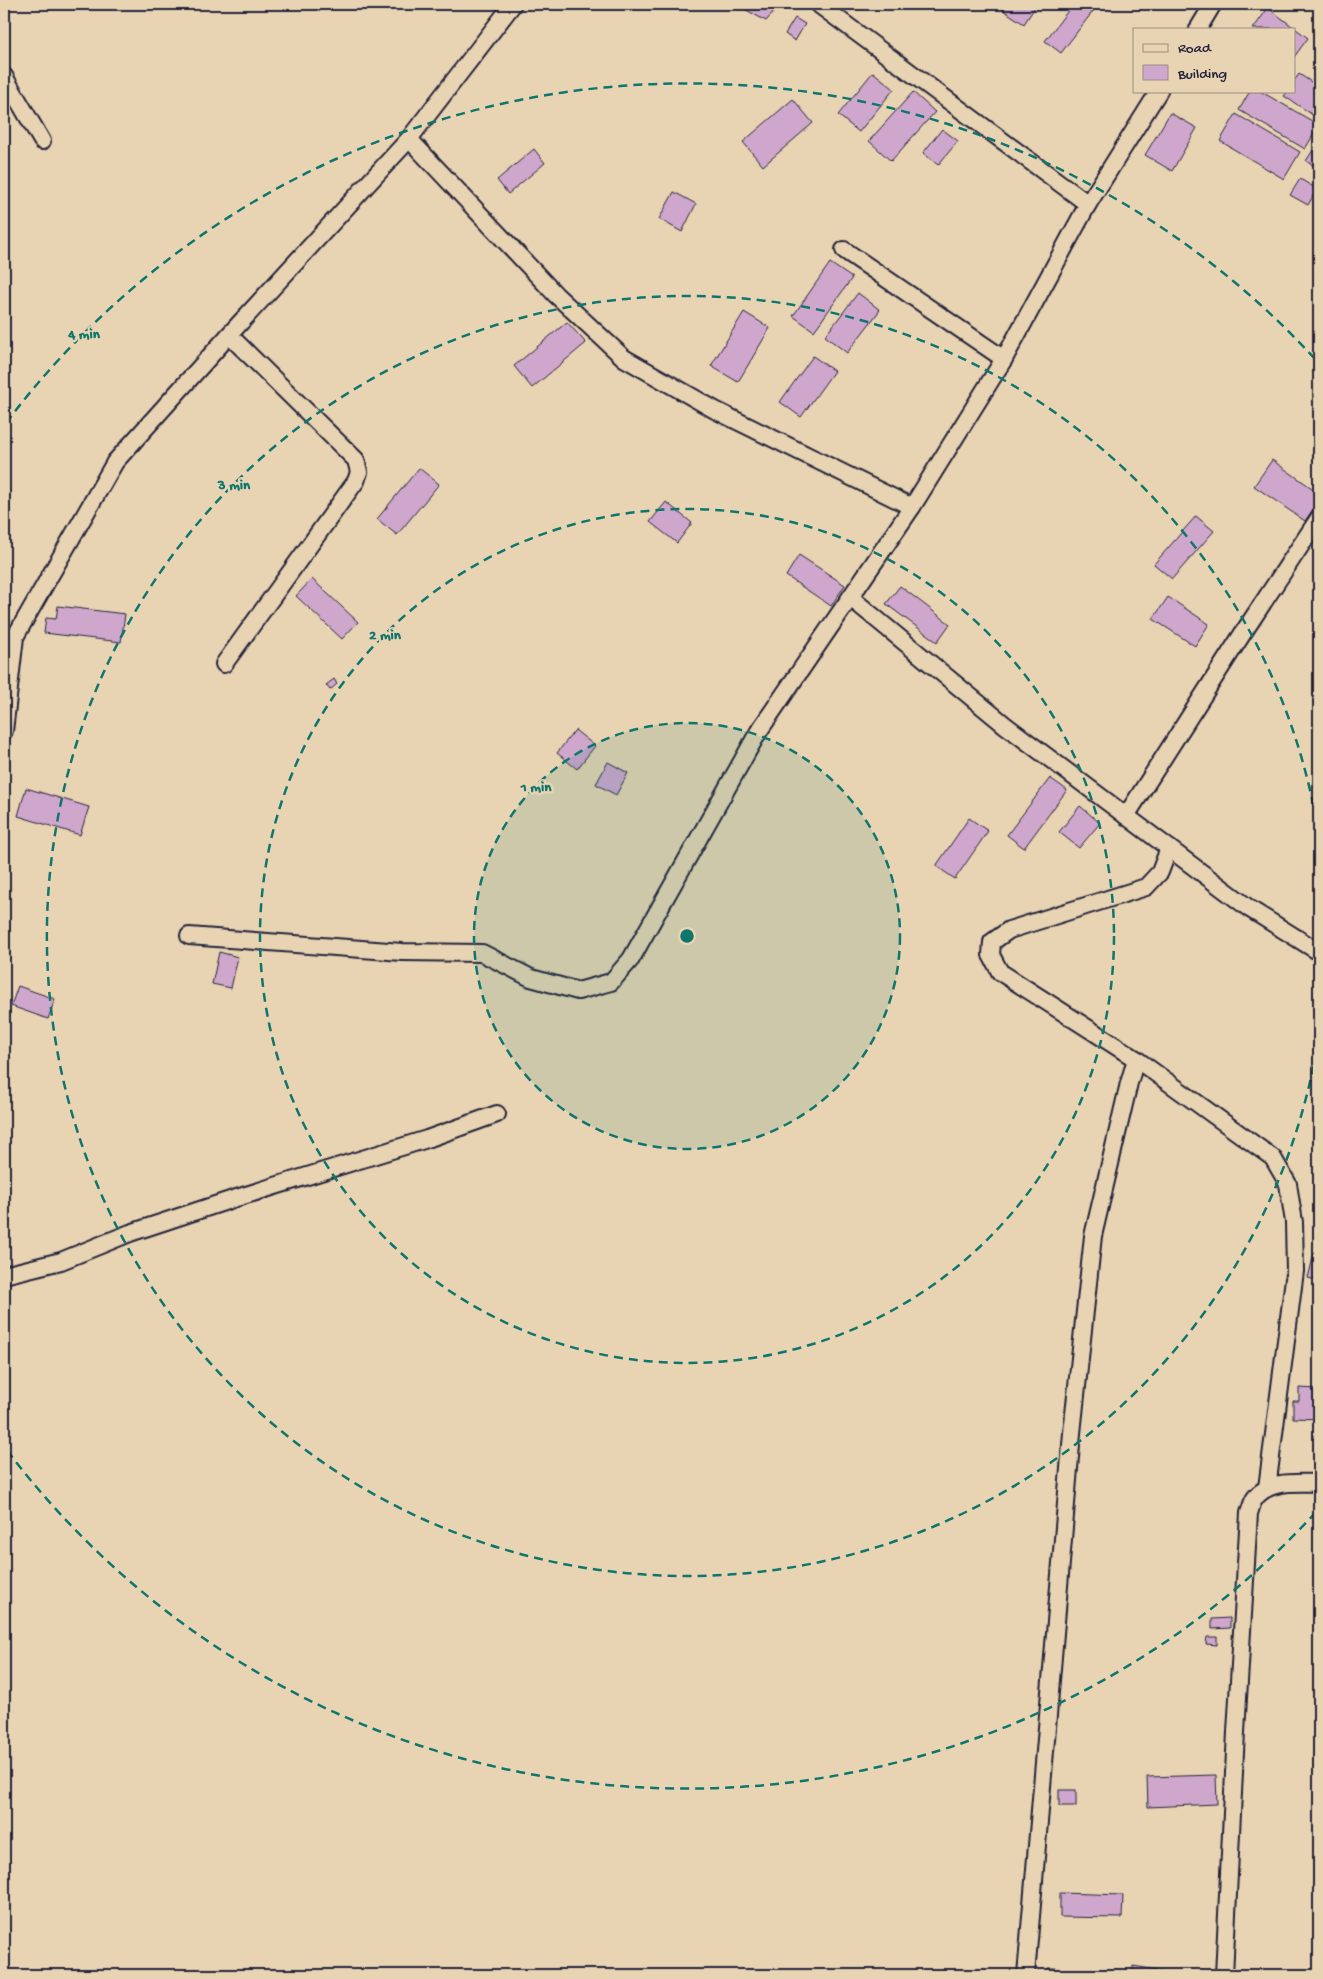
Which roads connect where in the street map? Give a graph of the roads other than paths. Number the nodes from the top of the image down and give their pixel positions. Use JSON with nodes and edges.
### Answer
{"nodes":[{"id":1,"x":513,"y":4,"type":"edge"},
{"id":2,"x":818,"y":4,"type":"edge"},
{"id":3,"x":1213,"y":4,"type":"edge"},
{"id":4,"x":1199,"y":28,"type":"edge"},
{"id":5,"x":4,"y":76,"type":"edge"},
{"id":6,"x":1158,"y":92,"type":"edge"},
{"id":7,"x":409,"y":139,"type":"junction"},
{"id":8,"x":42,"y":141,"type":"dead end"},
{"id":9,"x":1088,"y":204,"type":"junction"},
{"id":10,"x":844,"y":250,"type":"dead end"},
{"id":11,"x":229,"y":335,"type":"junction"},
{"id":12,"x":1004,"y":359,"type":"junction"},
{"id":13,"x":912,"y":507,"type":"junction"},
{"id":14,"x":1319,"y":518,"type":"edge"},
{"id":15,"x":851,"y":598,"type":"junction"},
{"id":16,"x":9,"y":634,"type":"edge"},
{"id":17,"x":224,"y":664,"type":"dead end"},
{"id":18,"x":4,"y":730,"type":"edge"},
{"id":19,"x":1126,"y":816,"type":"junction"},
{"id":20,"x":1169,"y":848,"type":"junction"},
{"id":21,"x":189,"y":936,"type":"dead end"},
{"id":22,"x":1319,"y":952,"type":"edge"},
{"id":23,"x":1136,"y":1059,"type":"junction"},
{"id":24,"x":496,"y":1114,"type":"dead end"},
{"id":25,"x":4,"y":1275,"type":"edge"},
{"id":26,"x":1319,"y":1483,"type":"edge"},
{"id":27,"x":1267,"y":1488,"type":"junction"},
{"id":28,"x":1026,"y":1975,"type":"edge"},
{"id":29,"x":1224,"y":1975,"type":"edge"}],
"edges":[{"from":1,"to":7,"type":"street"},
{"from":2,"to":9,"type":"street"},
{"from":3,"to":4,"type":"street"},
{"from":5,"to":8,"type":"street"},
{"from":6,"to":9,"type":"street"},
{"from":7,"to":11,"type":"street"},
{"from":7,"to":13,"type":"street"},
{"from":9,"to":12,"type":"street"},
{"from":10,"to":12,"type":"street"},
{"from":11,"to":16,"type":"street"},
{"from":11,"to":17,"type":"street"},
{"from":12,"to":13,"type":"street"},
{"from":13,"to":15,"type":"street"},
{"from":14,"to":19,"type":"street"},
{"from":15,"to":19,"type":"street"},
{"from":15,"to":21,"type":"street"},
{"from":16,"to":18,"type":"street"},
{"from":19,"to":20,"type":"street"},
{"from":20,"to":22,"type":"street"},
{"from":20,"to":23,"type":"street"},
{"from":23,"to":27,"type":"street"},
{"from":23,"to":28,"type":"street"},
{"from":24,"to":25,"type":"street"},
{"from":26,"to":27,"type":"street"},
{"from":27,"to":29,"type":"street"}]}
